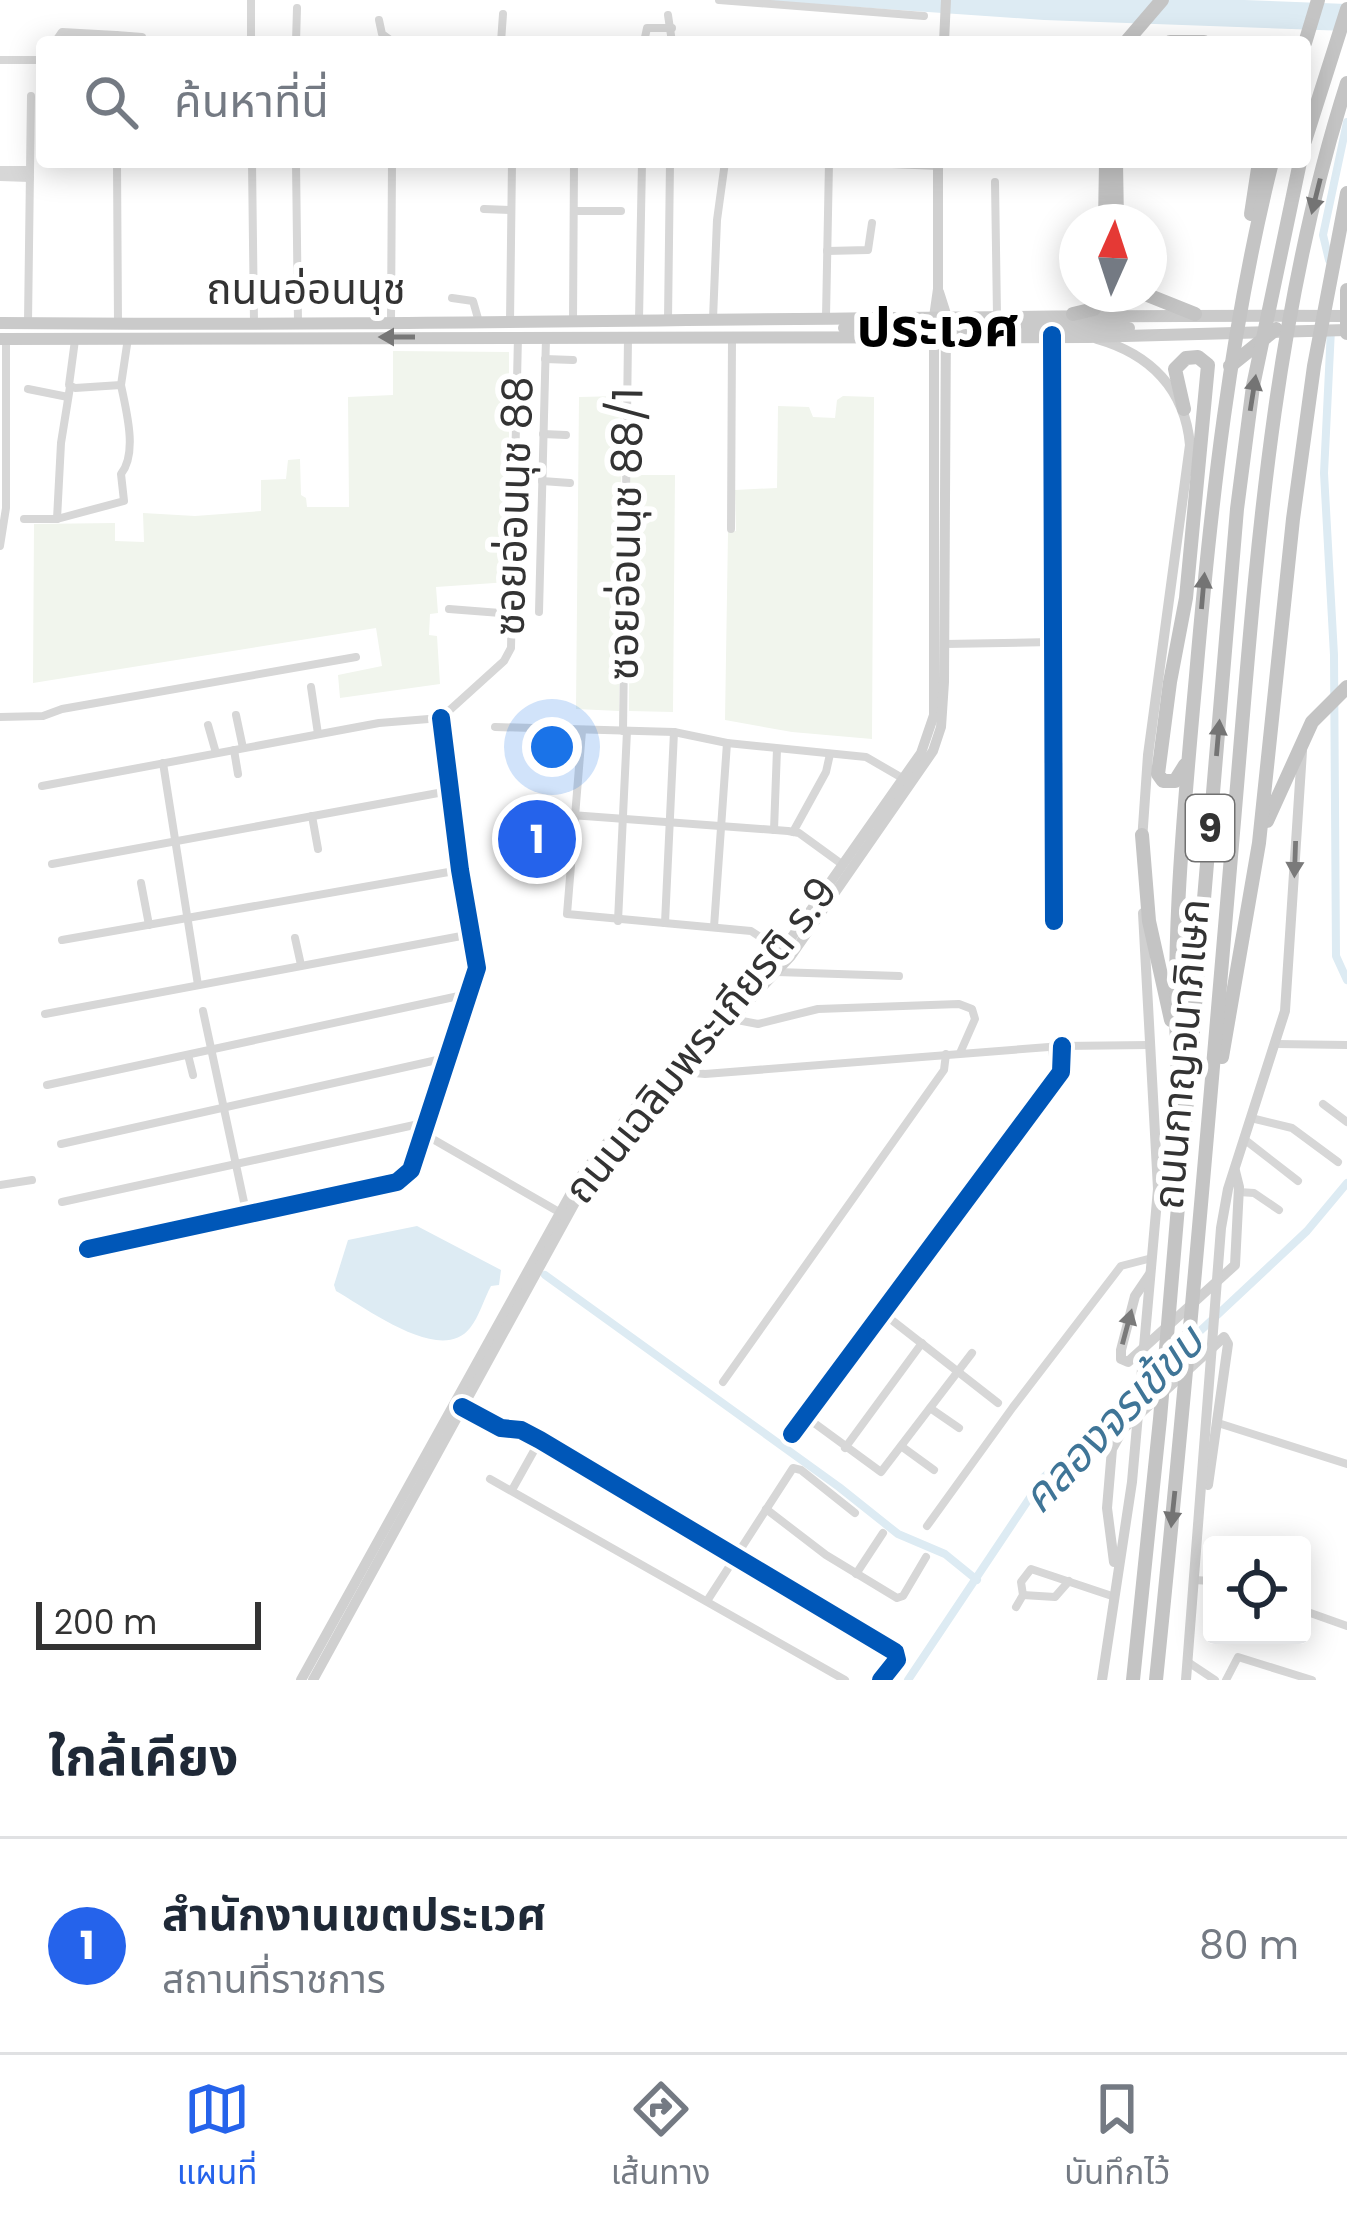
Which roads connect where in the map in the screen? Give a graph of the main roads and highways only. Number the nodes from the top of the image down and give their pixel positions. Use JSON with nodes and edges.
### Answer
{"nodes":[{"id":1,"x":946,"y":0,"type":"edge"},
{"id":2,"x":1162,"y":0,"type":"edge"},
{"id":3,"x":1318,"y":0,"type":"edge"},
{"id":4,"x":1347,"y":9,"type":"edge"},
{"id":5,"x":944,"y":36,"type":"edge"},
{"id":6,"x":1131,"y":36,"type":"edge"},
{"id":7,"x":1307,"y":36,"type":"edge"},
{"id":8,"x":1347,"y":83,"type":"edge"},
{"id":9,"x":1311,"y":122,"type":"edge"},
{"id":10,"x":938,"y":168,"type":"edge"},
{"id":11,"x":1106,"y":168,"type":"edge"},
{"id":12,"x":1116,"y":168,"type":"edge"},
{"id":13,"x":1258,"y":168,"type":"edge"},
{"id":14,"x":1271,"y":168,"type":"edge"},
{"id":15,"x":1299,"y":168,"type":"edge"},
{"id":16,"x":1347,"y":193,"type":"edge"},
{"id":17,"x":1105,"y":204,"type":"edge"},
{"id":18,"x":1117,"y":204,"type":"edge"},
{"id":19,"x":1347,"y":290,"type":"edge"},
{"id":20,"x":1242,"y":297,"type":"junction"},
{"id":21,"x":1167,"y":306,"type":"edge"},
{"id":22,"x":1081,"y":312,"type":"edge"},
{"id":23,"x":1073,"y":314,"type":"junction"},
{"id":24,"x":979,"y":316,"type":"junction"},
{"id":25,"x":1347,"y":316,"type":"edge"},
{"id":26,"x":901,"y":317,"type":"junction"},
{"id":27,"x":940,"y":317,"type":"junction"},
{"id":28,"x":1196,"y":321,"type":"junction"},
{"id":29,"x":2,"y":323,"type":"edge"},
{"id":30,"x":643,"y":325,"type":"junction"},
{"id":31,"x":611,"y":328,"type":"junction"},
{"id":32,"x":1276,"y":329,"type":"junction"},
{"id":33,"x":1230,"y":331,"type":"junction"},
{"id":34,"x":1347,"y":331,"type":"edge"},
{"id":35,"x":729,"y":333,"type":"junction"},
{"id":36,"x":978,"y":336,"type":"junction"},
{"id":37,"x":901,"y":337,"type":"junction"},
{"id":38,"x":940,"y":337,"type":"junction"},
{"id":39,"x":1088,"y":337,"type":"junction"},
{"id":40,"x":3,"y":339,"type":"edge"},
{"id":41,"x":1205,"y":398,"type":"junction"},
{"id":42,"x":1184,"y":409,"type":"junction"},
{"id":43,"x":1347,"y":687,"type":"edge"},
{"id":44,"x":1192,"y":718,"type":"junction"},
{"id":45,"x":1302,"y":742,"type":"junction"},
{"id":46,"x":1142,"y":835,"type":"junction"},
{"id":47,"x":1259,"y":843,"type":"junction"},
{"id":48,"x":1176,"y":1043,"type":"junction"},
{"id":49,"x":1209,"y":1120,"type":"junction"},
{"id":50,"x":1184,"y":1148,"type":"junction"},
{"id":51,"x":1234,"y":1167,"type":"junction"},
{"id":52,"x":1150,"y":1274,"type":"junction"},
{"id":53,"x":1199,"y":1522,"type":"junction"},
{"id":54,"x":1116,"y":1571,"type":"junction"},
{"id":55,"x":317,"y":1679,"type":"edge"},
{"id":56,"x":301,"y":1680,"type":"edge"},
{"id":57,"x":1102,"y":1680,"type":"edge"},
{"id":58,"x":1133,"y":1680,"type":"edge"},
{"id":59,"x":1156,"y":1680,"type":"edge"},
{"id":60,"x":1186,"y":1680,"type":"edge"}],
"edges":[{"from":1,"to":5,"type":"main road"},
{"from":2,"to":6,"type":"highway"},
{"from":3,"to":7,"type":"highway"},
{"from":4,"to":9,"type":"highway"},
{"from":8,"to":49,"type":"highway","name":"ถนนกาญจนาภิเษก","number":"9","one_way":true},
{"from":10,"to":27,"type":"main road","name":"ถนนเฉลิมพระเกียรติ ร.9"},
{"from":11,"to":17,"type":"highway"},
{"from":12,"to":18,"type":"highway"},
{"from":13,"to":20,"type":"highway"},
{"from":14,"to":20,"type":"highway"},
{"from":50,"to":15,"type":"highway","name":"ถนนกาญจนาภิเษก","number":"9","one_way":true},
{"from":16,"to":47,"type":"highway"},
{"from":19,"to":34,"type":"highway"},
{"from":44,"to":20,"type":"highway","one_way":true},
{"from":21,"to":28,"type":"highway"},
{"from":22,"to":23,"type":"highway"},
{"from":23,"to":24,"type":"main road","name":"ถนนอ่อนนุช"},
{"from":23,"to":28,"type":"main road","name":"ถนนอ่อนนุช"},
{"from":24,"to":27,"type":"main road","name":"ถนนอ่อนนุช"},
{"from":24,"to":36,"type":"main road"},
{"from":25,"to":28,"type":"main road","name":"ถนนอ่อนนุช"},
{"from":26,"to":27,"type":"main road","name":"ถนนอ่อนนุช"},
{"from":26,"to":30,"type":"main road","name":"ถนนอ่อนนุช"},
{"from":26,"to":37,"type":"main road"},
{"from":27,"to":38,"type":"main road","name":"ถนนเฉลิมพระเกียรติ ร.9"},
{"from":28,"to":33,"type":"main road","name":"ถนนอ่อนนุช"},
{"from":28,"to":35,"type":"main road","name":"ถนนอ่อนนุช"},
{"from":29,"to":31,"type":"main road","name":"ถนนอ่อนนุช"},
{"from":29,"to":40,"type":"main road"},
{"from":30,"to":31,"type":"main road","name":"ถนนอ่อนนุช"},
{"from":30,"to":35,"type":"main road","name":"ถนนอ่อนนุช"},
{"from":31,"to":35,"type":"main road","name":"ถนนอ่อนนุช"},
{"from":31,"to":40,"type":"main road","name":"ถนนอ่อนนุช","one_way":true},
{"from":32,"to":33,"type":"main road","name":"ถนนอ่อนนุช"},
{"from":32,"to":34,"type":"main road","name":"ถนนอ่อนนุช"},
{"from":32,"to":41,"type":"highway"},
{"from":33,"to":39,"type":"main road","name":"ถนนอ่อนนุช"},
{"from":35,"to":37,"type":"main road","name":"ถนนอ่อนนุช"},
{"from":36,"to":38,"type":"main road","name":"ถนนอ่อนนุช"},
{"from":36,"to":39,"type":"main road","name":"ถนนอ่อนนุช"},
{"from":37,"to":38,"type":"main road","name":"ถนนอ่อนนุช"},
{"from":38,"to":55,"type":"main road","name":"ถนนเฉลิมพระเกียรติ ร.9"},
{"from":38,"to":56,"type":"main road","name":"ถนนเฉลิมพระเกียรติ ร.9"},
{"from":39,"to":42,"type":"main road"},
{"from":41,"to":42,"type":"highway"},
{"from":41,"to":44,"type":"highway"},
{"from":42,"to":46,"type":"main road"},
{"from":43,"to":45,"type":"highway"},
{"from":44,"to":48,"type":"highway"},
{"from":45,"to":47,"type":"highway"},
{"from":45,"to":51,"type":"main road","one_way":true},
{"from":46,"to":48,"type":"highway"},
{"from":46,"to":52,"type":"main road"},
{"from":47,"to":49,"type":"highway"},
{"from":48,"to":50,"type":"highway"},
{"from":49,"to":59,"type":"highway","name":"ถนนกาญจนาภิเษก","number":"9","one_way":true},
{"from":50,"to":58,"type":"highway","name":"ถนนกาญจนาภิเษก","number":"9"},
{"from":51,"to":52,"type":"main road","one_way":true},
{"from":51,"to":53,"type":"main road"},
{"from":52,"to":54,"type":"main road"},
{"from":53,"to":54,"type":"main road"},
{"from":53,"to":60,"type":"main road"},
{"from":54,"to":57,"type":"main road"}]}
